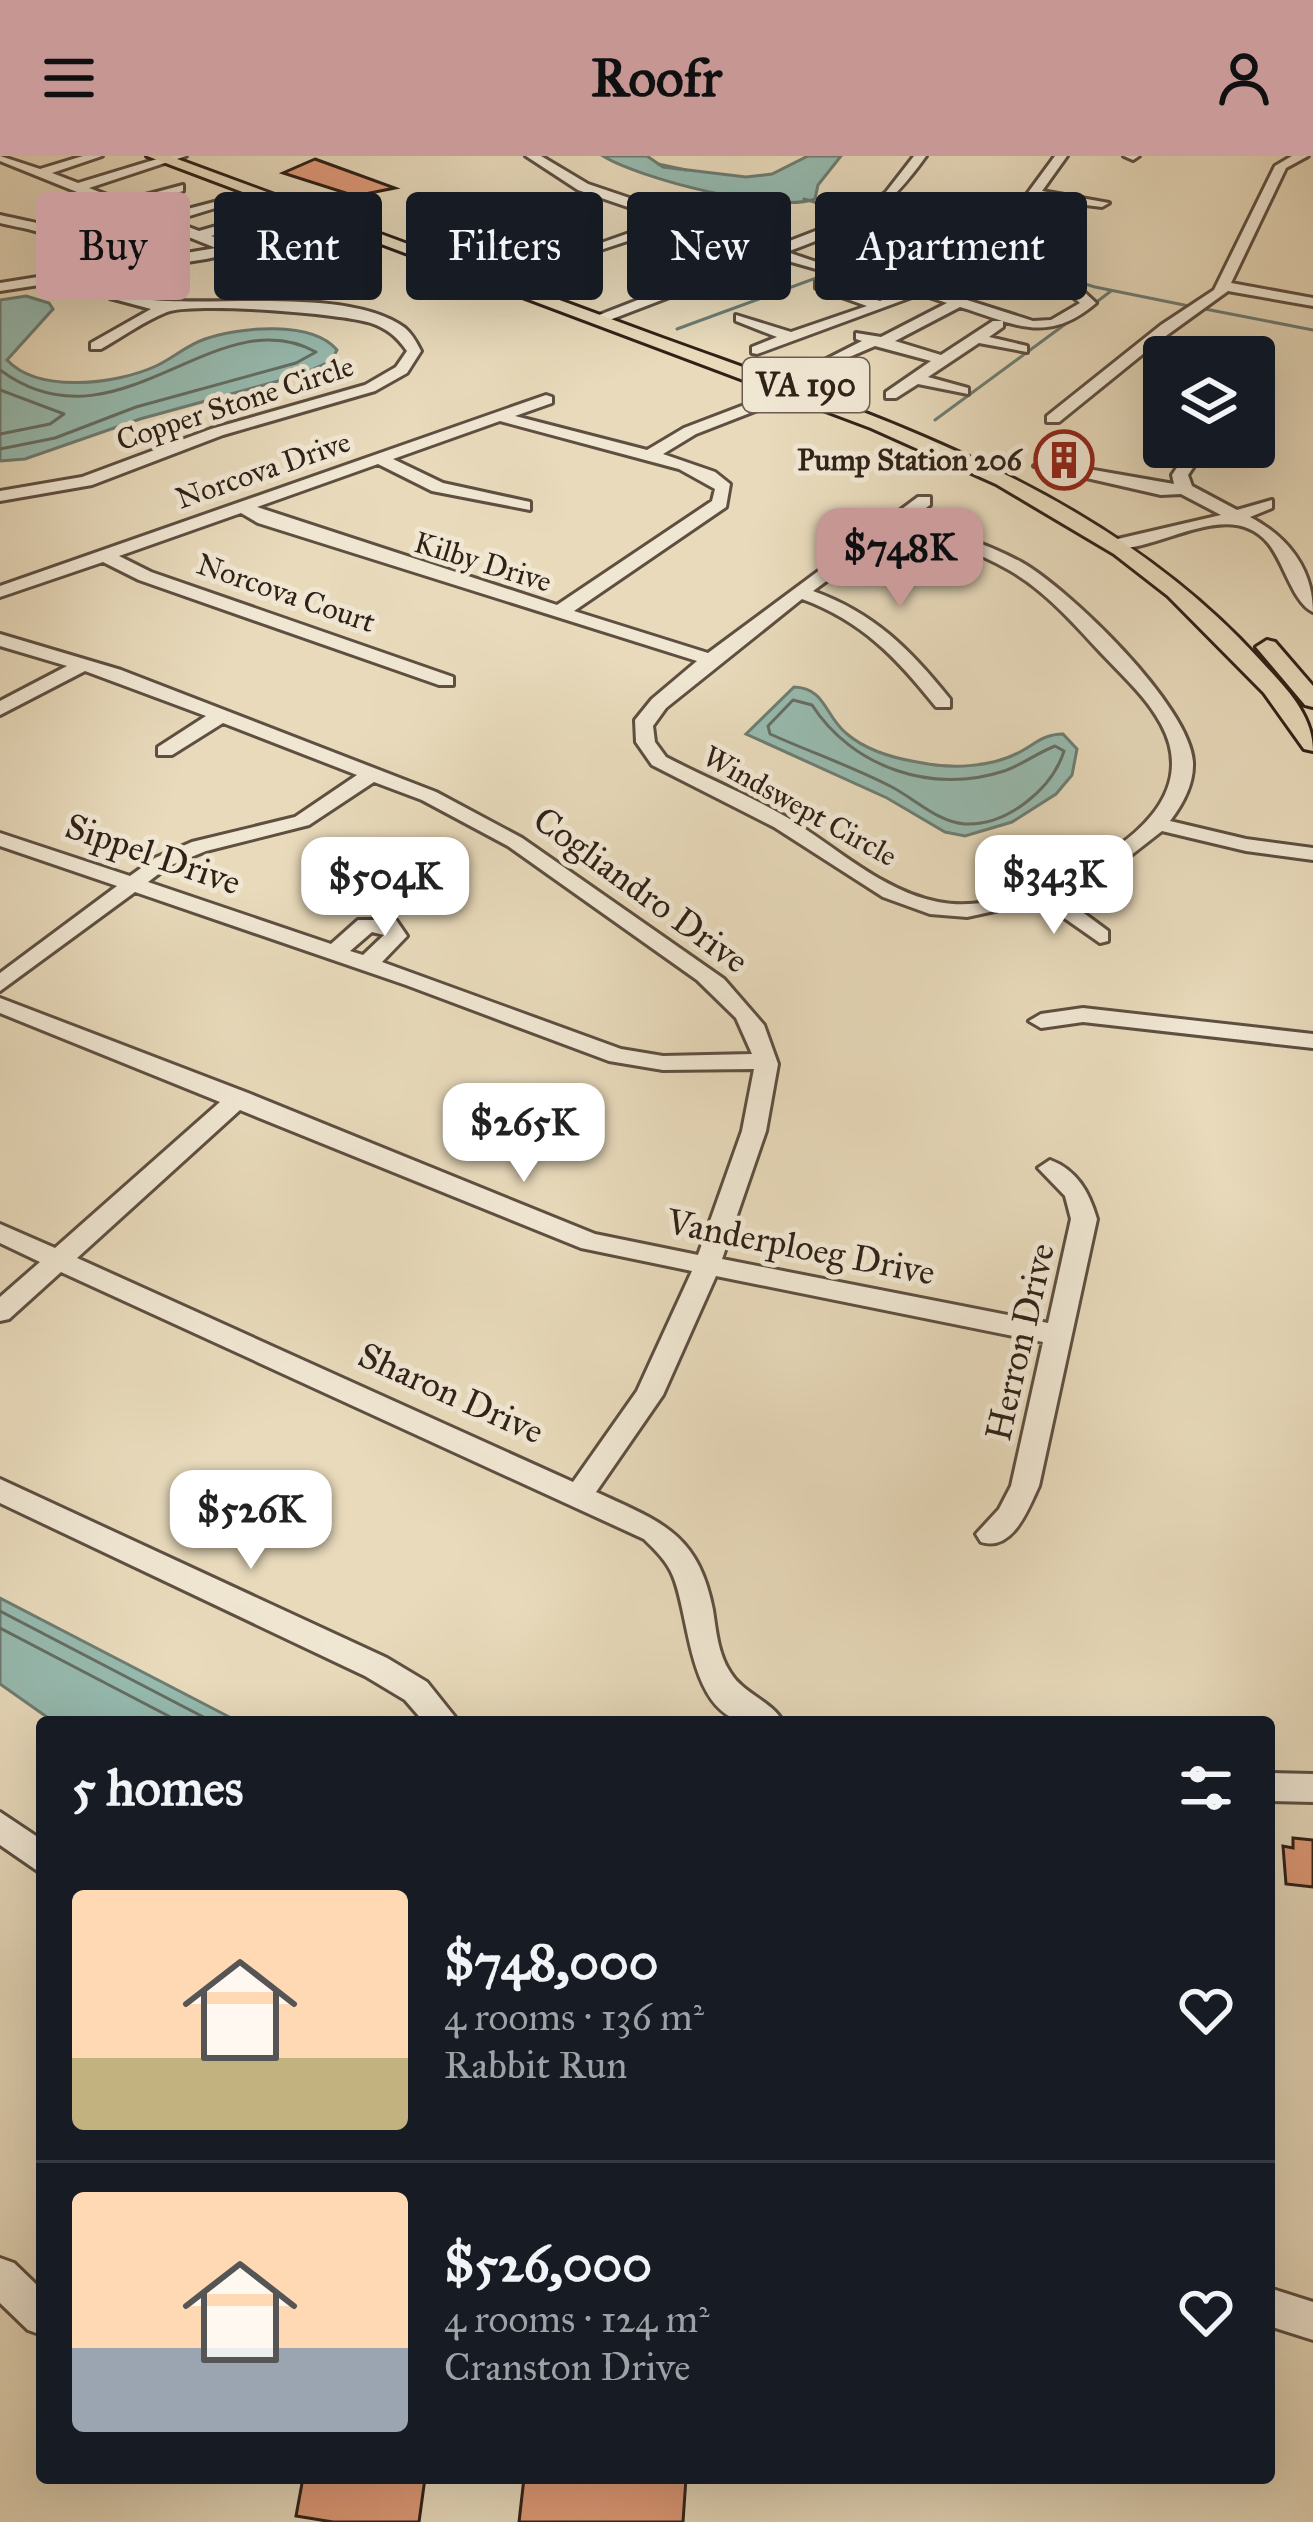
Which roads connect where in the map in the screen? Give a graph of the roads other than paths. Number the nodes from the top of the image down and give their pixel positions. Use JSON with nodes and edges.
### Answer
{"nodes":[{"id":1,"x":96,"y":156,"type":"edge"},
{"id":2,"x":532,"y":156,"type":"edge"},
{"id":3,"x":920,"y":156,"type":"edge"},
{"id":4,"x":1060,"y":156,"type":"edge"},
{"id":5,"x":1302,"y":156,"type":"edge"},
{"id":6,"x":7,"y":158,"type":"edge"},
{"id":7,"x":173,"y":158,"type":"edge"},
{"id":8,"x":39,"y":173,"type":"junction"},
{"id":9,"x":178,"y":188,"type":"dead end"},
{"id":10,"x":80,"y":189,"type":"junction"},
{"id":11,"x":87,"y":192,"type":"edge"},
{"id":12,"x":166,"y":192,"type":"edge"},
{"id":13,"x":256,"y":192,"type":"edge"},
{"id":14,"x":265,"y":192,"type":"edge"},
{"id":15,"x":1033,"y":192,"type":"edge"},
{"id":16,"x":1087,"y":201,"type":"edge"},
{"id":17,"x":627,"y":202,"type":"edge"},
{"id":18,"x":1102,"y":203,"type":"dead end"},
{"id":19,"x":0,"y":219,"type":"edge"},
{"id":20,"x":36,"y":231,"type":"edge"},
{"id":21,"x":214,"y":231,"type":"edge"},
{"id":22,"x":190,"y":233,"type":"edge"},
{"id":23,"x":382,"y":235,"type":"edge"},
{"id":24,"x":198,"y":236,"type":"junction"},
{"id":25,"x":214,"y":242,"type":"edge"},
{"id":26,"x":791,"y":245,"type":"edge"},
{"id":27,"x":791,"y":262,"type":"edge"},
{"id":28,"x":36,"y":281,"type":"edge"},
{"id":29,"x":1224,"y":286,"type":"junction"},
{"id":30,"x":0,"y":287,"type":"edge"},
{"id":31,"x":140,"y":300,"type":"edge"},
{"id":32,"x":650,"y":300,"type":"edge"},
{"id":33,"x":894,"y":300,"type":"edge"},
{"id":34,"x":946,"y":300,"type":"edge"},
{"id":35,"x":1085,"y":300,"type":"edge"},
{"id":36,"x":1313,"y":302,"type":"edge"},
{"id":37,"x":957,"y":303,"type":"junction"},
{"id":38,"x":167,"y":305,"type":"junction"},
{"id":39,"x":881,"y":306,"type":"junction"},
{"id":40,"x":606,"y":317,"type":"junction"},
{"id":41,"x":741,"y":318,"type":"dead end"},
{"id":42,"x":831,"y":321,"type":"junction"},
{"id":43,"x":998,"y":324,"type":"dead end"},
{"id":44,"x":1156,"y":336,"type":"edge"},
{"id":45,"x":790,"y":338,"type":"junction"},
{"id":46,"x":976,"y":338,"type":"junction"},
{"id":47,"x":881,"y":343,"type":"junction"},
{"id":48,"x":96,"y":346,"type":"dead end"},
{"id":49,"x":1143,"y":346,"type":"edge"},
{"id":50,"x":1022,"y":349,"type":"dead end"},
{"id":51,"x":757,"y":350,"type":"dead end"},
{"id":52,"x":944,"y":360,"type":"junction"},
{"id":53,"x":916,"y":379,"type":"junction"},
{"id":54,"x":796,"y":387,"type":"junction"},
{"id":55,"x":963,"y":391,"type":"dead end"},
{"id":56,"x":891,"y":395,"type":"dead end"},
{"id":57,"x":546,"y":400,"type":"dead end"},
{"id":58,"x":500,"y":416,"type":"junction"},
{"id":59,"x":1053,"y":419,"type":"dead end"},
{"id":60,"x":646,"y":457,"type":"junction"},
{"id":61,"x":378,"y":458,"type":"junction"},
{"id":62,"x":1042,"y":466,"type":"dead end"},
{"id":63,"x":1185,"y":468,"type":"edge"},
{"id":64,"x":1184,"y":489,"type":"junction"},
{"id":65,"x":0,"y":496,"type":"edge"},
{"id":66,"x":924,"y":501,"type":"dead end"},
{"id":67,"x":1266,"y":504,"type":"dead end"},
{"id":68,"x":242,"y":506,"type":"junction"},
{"id":69,"x":524,"y":506,"type":"dead end"},
{"id":70,"x":1238,"y":516,"type":"junction"},
{"id":71,"x":896,"y":522,"type":"junction"},
{"id":72,"x":1126,"y":543,"type":"junction"},
{"id":73,"x":108,"y":557,"type":"junction"},
{"id":74,"x":0,"y":592,"type":"edge"},
{"id":75,"x":802,"y":593,"type":"junction"},
{"id":76,"x":1313,"y":607,"type":"edge"},
{"id":77,"x":558,"y":613,"type":"junction"},
{"id":78,"x":0,"y":640,"type":"edge"},
{"id":79,"x":712,"y":660,"type":"junction"},
{"id":80,"x":81,"y":666,"type":"junction"},
{"id":81,"x":446,"y":681,"type":"dead end"},
{"id":82,"x":1313,"y":699,"type":"edge"},
{"id":83,"x":944,"y":703,"type":"dead end"},
{"id":84,"x":0,"y":709,"type":"edge"},
{"id":85,"x":222,"y":715,"type":"junction"},
{"id":86,"x":1313,"y":744,"type":"edge"},
{"id":87,"x":165,"y":751,"type":"dead end"},
{"id":88,"x":373,"y":773,"type":"junction"},
{"id":89,"x":1158,"y":824,"type":"junction"},
{"id":90,"x":0,"y":839,"type":"edge"},
{"id":91,"x":1313,"y":854,"type":"edge"},
{"id":92,"x":129,"y":885,"type":"junction"},
{"id":93,"x":1042,"y":892,"type":"junction"},
{"id":94,"x":1100,"y":936,"type":"dead end"},
{"id":95,"x":334,"y":953,"type":"junction"},
{"id":96,"x":367,"y":964,"type":"junction"},
{"id":97,"x":0,"y":983,"type":"edge"},
{"id":98,"x":0,"y":1005,"type":"edge"},
{"id":99,"x":1041,"y":1021,"type":"dead end"},
{"id":100,"x":1313,"y":1041,"type":"edge"},
{"id":101,"x":765,"y":1061,"type":"junction"},
{"id":102,"x":238,"y":1098,"type":"junction"},
{"id":103,"x":1050,"y":1168,"type":"dead end"},
{"id":104,"x":0,"y":1233,"type":"edge"},
{"id":105,"x":60,"y":1259,"type":"junction"},
{"id":106,"x":704,"y":1265,"type":"junction"},
{"id":107,"x":0,"y":1312,"type":"edge"},
{"id":108,"x":1058,"y":1336,"type":"junction"},
{"id":109,"x":0,"y":1490,"type":"edge"},
{"id":110,"x":580,"y":1494,"type":"junction"},
{"id":111,"x":991,"y":1534,"type":"dead end"},
{"id":112,"x":438,"y":1716,"type":"edge"},
{"id":113,"x":758,"y":1716,"type":"edge"},
{"id":114,"x":1275,"y":1787,"type":"edge"},
{"id":115,"x":1313,"y":1788,"type":"edge"},
{"id":116,"x":0,"y":1826,"type":"edge"},
{"id":117,"x":36,"y":1854,"type":"edge"},
{"id":118,"x":1275,"y":2309,"type":"edge"},
{"id":119,"x":1313,"y":2321,"type":"edge"}],
"edges":[{"from":1,"to":8,"type":"street"},
{"from":2,"to":17,"type":"street"},
{"from":3,"to":26,"type":"street"},
{"from":4,"to":15,"type":"street"},
{"from":5,"to":29,"type":"street"},
{"from":6,"to":8,"type":"street"},
{"from":7,"to":10,"type":"street"},
{"from":7,"to":13,"type":"main road","number":"VA 190"},
{"from":7,"to":14,"type":"main road","number":"VA 190"},
{"from":8,"to":10,"type":"street"},
{"from":9,"to":12,"type":"street"},
{"from":10,"to":11,"type":"street"},
{"from":16,"to":18,"type":"street"},
{"from":19,"to":20,"type":"street","name":"Copper Stone Circle"},
{"from":21,"to":24,"type":"street"},
{"from":22,"to":24,"type":"street"},
{"from":23,"to":40,"type":"main road","number":"VA 190"},
{"from":24,"to":25,"type":"street"},
{"from":27,"to":39,"type":"street"},
{"from":28,"to":30,"type":"street"},
{"from":29,"to":36,"type":"street"},
{"from":29,"to":44,"type":"street"},
{"from":31,"to":38,"type":"street","name":"Copper Stone Circle"},
{"from":32,"to":40,"type":"street"},
{"from":33,"to":39,"type":"street"},
{"from":34,"to":37,"type":"street"},
{"from":35,"to":37,"type":"street"},
{"from":37,"to":47,"type":"street"},
{"from":38,"to":48,"type":"street"},
{"from":38,"to":65,"type":"street","name":"Copper Stone Circle"},
{"from":39,"to":42,"type":"street"},
{"from":40,"to":54,"type":"main road","number":"VA 190"},
{"from":41,"to":45,"type":"street"},
{"from":42,"to":45,"type":"street"},
{"from":42,"to":47,"type":"street"},
{"from":43,"to":46,"type":"street"},
{"from":45,"to":51,"type":"street"},
{"from":46,"to":50,"type":"street"},
{"from":46,"to":52,"type":"street"},
{"from":47,"to":52,"type":"street"},
{"from":47,"to":54,"type":"street"},
{"from":49,"to":59,"type":"street"},
{"from":52,"to":53,"type":"street"},
{"from":53,"to":55,"type":"street"},
{"from":53,"to":56,"type":"street"},
{"from":54,"to":60,"type":"street"},
{"from":54,"to":72,"type":"main road","number":"VA 190"},
{"from":57,"to":58,"type":"street","name":"Norcova Drive"},
{"from":58,"to":60,"type":"street"},
{"from":58,"to":61,"type":"street","name":"Norcova Drive"},
{"from":60,"to":77,"type":"street"},
{"from":61,"to":68,"type":"street","name":"Norcova Drive"},
{"from":61,"to":69,"type":"street"},
{"from":62,"to":64,"type":"street"},
{"from":63,"to":64,"type":"street"},
{"from":64,"to":70,"type":"street"},
{"from":66,"to":71,"type":"street","name":"Windswept Circle"},
{"from":67,"to":70,"type":"street"},
{"from":68,"to":73,"type":"street","name":"Norcova Drive"},
{"from":68,"to":77,"type":"street","name":"Kilby Drive"},
{"from":70,"to":72,"type":"street"},
{"from":70,"to":76,"type":"street"},
{"from":71,"to":75,"type":"street","name":"Windswept Circle"},
{"from":71,"to":89,"type":"street"},
{"from":72,"to":82,"type":"main road","number":"VA 190"},
{"from":72,"to":86,"type":"main road","number":"VA 190"},
{"from":73,"to":74,"type":"street","name":"Norcova Drive"},
{"from":73,"to":81,"type":"street","name":"Norcova Court"},
{"from":75,"to":79,"type":"street","name":"Windswept Circle"},
{"from":75,"to":83,"type":"street"},
{"from":77,"to":79,"type":"street","name":"Kilby Drive"},
{"from":78,"to":80,"type":"street","name":"Cogliandro Drive"},
{"from":79,"to":93,"type":"street","name":"Windswept Circle"},
{"from":80,"to":84,"type":"street"},
{"from":80,"to":85,"type":"street","name":"Cogliandro Drive"},
{"from":85,"to":87,"type":"street"},
{"from":85,"to":88,"type":"street","name":"Cogliandro Drive"},
{"from":88,"to":92,"type":"street"},
{"from":88,"to":101,"type":"street","name":"Cogliandro Drive"},
{"from":89,"to":91,"type":"street"},
{"from":89,"to":93,"type":"street","name":"Windswept Circle"},
{"from":90,"to":92,"type":"street","name":"Sippel Drive"},
{"from":92,"to":95,"type":"street","name":"Sippel Drive"},
{"from":92,"to":97,"type":"street"},
{"from":93,"to":94,"type":"street"},
{"from":95,"to":96,"type":"street","name":"Sippel Drive"},
{"from":95,"to":96,"type":"street"},
{"from":96,"to":101,"type":"street","name":"Sippel Drive"},
{"from":98,"to":102,"type":"street","name":"Vanderploeg Drive"},
{"from":99,"to":100,"type":"street"},
{"from":101,"to":106,"type":"street"},
{"from":102,"to":105,"type":"street"},
{"from":102,"to":106,"type":"street","name":"Vanderploeg Drive"},
{"from":103,"to":108,"type":"street","name":"Herron Drive"},
{"from":104,"to":105,"type":"street","name":"Sharon Drive"},
{"from":105,"to":107,"type":"street"},
{"from":105,"to":110,"type":"street","name":"Sharon Drive"},
{"from":106,"to":108,"type":"street","name":"Vanderploeg Drive"},
{"from":106,"to":110,"type":"street"},
{"from":108,"to":111,"type":"street","name":"Herron Drive"},
{"from":109,"to":112,"type":"street"},
{"from":110,"to":113,"type":"street","name":"Sharon Drive"},
{"from":114,"to":115,"type":"street"},
{"from":116,"to":117,"type":"street"},
{"from":118,"to":119,"type":"street"}]}
